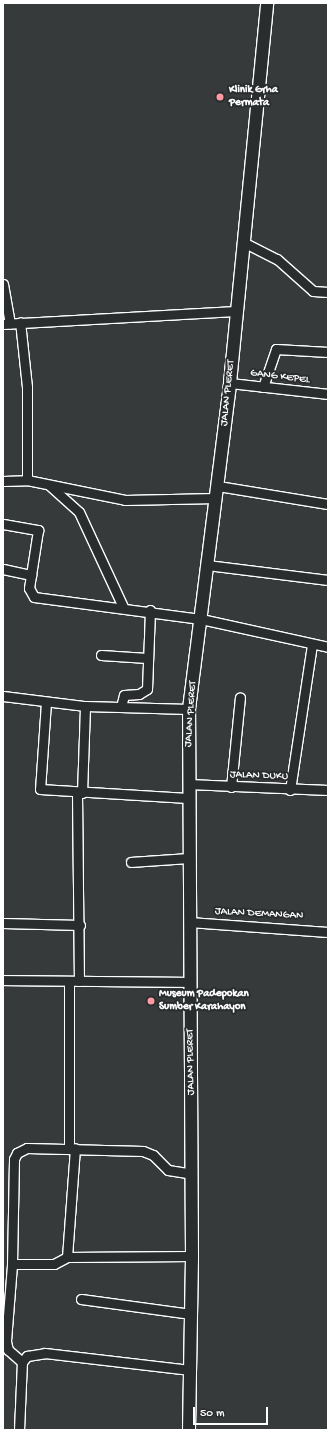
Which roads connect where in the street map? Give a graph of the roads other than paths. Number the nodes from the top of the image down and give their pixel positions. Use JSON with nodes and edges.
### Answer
{"nodes":[{"id":1,"x":267,"y":3,"type":"edge"},
{"id":2,"x":244,"y":242,"type":"junction"},
{"id":3,"x":3,"y":284,"type":"edge"},
{"id":4,"x":328,"y":292,"type":"edge"},
{"id":5,"x":236,"y":311,"type":"junction"},
{"id":6,"x":11,"y":323,"type":"edge"},
{"id":7,"x":328,"y":352,"type":"edge"},
{"id":8,"x":230,"y":383,"type":"junction"},
{"id":9,"x":263,"y":387,"type":"junction"},
{"id":10,"x":328,"y":394,"type":"edge"},
{"id":11,"x":27,"y":480,"type":"junction"},
{"id":12,"x":3,"y":481,"type":"edge"},
{"id":13,"x":47,"y":483,"type":"junction"},
{"id":14,"x":218,"y":486,"type":"junction"},
{"id":15,"x":216,"y":498,"type":"junction"},
{"id":16,"x":328,"y":504,"type":"edge"},
{"id":17,"x":3,"y":524,"type":"edge"},
{"id":18,"x":207,"y":565,"type":"junction"},
{"id":19,"x":3,"y":569,"type":"edge"},
{"id":20,"x":31,"y":575,"type":"junction"},
{"id":21,"x":328,"y":580,"type":"edge"},
{"id":22,"x":123,"y":607,"type":"junction"},
{"id":23,"x":150,"y":610,"type":"junction"},
{"id":24,"x":201,"y":619,"type":"junction"},
{"id":25,"x":312,"y":645,"type":"junction"},
{"id":26,"x":328,"y":647,"type":"edge"},
{"id":27,"x":101,"y":655,"type":"dead end"},
{"id":28,"x":147,"y":658,"type":"junction"},
{"id":29,"x":3,"y":696,"type":"edge"},
{"id":30,"x":240,"y":697,"type":"dead end"},
{"id":31,"x":46,"y":702,"type":"junction"},
{"id":32,"x":85,"y":706,"type":"junction"},
{"id":33,"x":121,"y":707,"type":"junction"},
{"id":34,"x":189,"y":709,"type":"junction"},
{"id":35,"x":188,"y":784,"type":"junction"},
{"id":36,"x":231,"y":787,"type":"junction"},
{"id":37,"x":290,"y":790,"type":"junction"},
{"id":38,"x":328,"y":790,"type":"edge"},
{"id":39,"x":79,"y":793,"type":"junction"},
{"id":40,"x":188,"y":798,"type":"junction"},
{"id":41,"x":188,"y":858,"type":"junction"},
{"id":42,"x":131,"y":862,"type":"dead end"},
{"id":43,"x":189,"y":922,"type":"junction"},
{"id":44,"x":3,"y":923,"type":"edge"},
{"id":45,"x":80,"y":925,"type":"junction"},
{"id":46,"x":328,"y":932,"type":"edge"},
{"id":47,"x":3,"y":980,"type":"edge"},
{"id":48,"x":69,"y":981,"type":"junction"},
{"id":49,"x":78,"y":981,"type":"junction"},
{"id":50,"x":190,"y":982,"type":"junction"},
{"id":51,"x":72,"y":1148,"type":"junction"},
{"id":52,"x":192,"y":1174,"type":"junction"},
{"id":53,"x":192,"y":1256,"type":"junction"},
{"id":54,"x":68,"y":1257,"type":"junction"},
{"id":55,"x":12,"y":1264,"type":"junction"},
{"id":56,"x":81,"y":1299,"type":"dead end"},
{"id":57,"x":191,"y":1314,"type":"junction"},
{"id":58,"x":22,"y":1362,"type":"junction"},
{"id":59,"x":190,"y":1370,"type":"junction"},
{"id":60,"x":19,"y":1430,"type":"edge"},
{"id":61,"x":189,"y":1430,"type":"edge"}],
"edges":[{"from":1,"to":2,"type":"main road","name":"JALAN PLERET"},
{"from":2,"to":4,"type":"street"},
{"from":2,"to":5,"type":"main road","name":"JALAN PLERET"},
{"from":3,"to":6,"type":"street"},
{"from":5,"to":6,"type":"street"},
{"from":5,"to":8,"type":"main road","name":"JALAN PLERET"},
{"from":6,"to":11,"type":"street"},
{"from":7,"to":9,"type":"street"},
{"from":8,"to":9,"type":"street","name":"GANG KEPEL"},
{"from":8,"to":14,"type":"main road","name":"JALAN PLERET"},
{"from":9,"to":10,"type":"street","name":"GANG KEPEL"},
{"from":11,"to":12,"type":"street"},
{"from":11,"to":13,"type":"street"},
{"from":13,"to":15,"type":"street"},
{"from":13,"to":22,"type":"street"},
{"from":14,"to":15,"type":"main road","name":"JALAN PLERET"},
{"from":14,"to":16,"type":"street"},
{"from":15,"to":18,"type":"main road","name":"JALAN PLERET"},
{"from":17,"to":20,"type":"street"},
{"from":18,"to":21,"type":"street"},
{"from":18,"to":24,"type":"main road","name":"JALAN PLERET"},
{"from":19,"to":20,"type":"street"},
{"from":20,"to":22,"type":"street"},
{"from":22,"to":23,"type":"street"},
{"from":23,"to":24,"type":"street"},
{"from":23,"to":28,"type":"street"},
{"from":24,"to":25,"type":"street"},
{"from":24,"to":34,"type":"main road","name":"JALAN PLERET"},
{"from":25,"to":26,"type":"street"},
{"from":25,"to":37,"type":"street"},
{"from":27,"to":28,"type":"street"},
{"from":28,"to":33,"type":"street"},
{"from":29,"to":31,"type":"street"},
{"from":30,"to":36,"type":"street"},
{"from":31,"to":32,"type":"street"},
{"from":31,"to":39,"type":"street"},
{"from":32,"to":33,"type":"street"},
{"from":32,"to":39,"type":"street"},
{"from":33,"to":34,"type":"street"},
{"from":34,"to":35,"type":"main road","name":"JALAN PLERET"},
{"from":35,"to":36,"type":"street","name":"JALAN DUKU"},
{"from":35,"to":40,"type":"main road","name":"JALAN PLERET"},
{"from":36,"to":37,"type":"street","name":"JALAN DUKU"},
{"from":37,"to":38,"type":"street","name":"JALAN DUKU"},
{"from":39,"to":40,"type":"street"},
{"from":39,"to":45,"type":"street"},
{"from":40,"to":41,"type":"main road","name":"JALAN PLERET"},
{"from":41,"to":42,"type":"street"},
{"from":41,"to":43,"type":"main road","name":"JALAN PLERET"},
{"from":43,"to":46,"type":"street","name":"JALAN DEMANGAN"},
{"from":43,"to":50,"type":"main road","name":"JALAN PLERET"},
{"from":44,"to":45,"type":"street"},
{"from":45,"to":49,"type":"street"},
{"from":47,"to":48,"type":"street"},
{"from":48,"to":49,"type":"street"},
{"from":48,"to":51,"type":"street"},
{"from":49,"to":50,"type":"street"},
{"from":50,"to":52,"type":"main road","name":"JALAN PLERET"},
{"from":51,"to":52,"type":"street"},
{"from":51,"to":54,"type":"street"},
{"from":51,"to":55,"type":"street"},
{"from":52,"to":53,"type":"main road","name":"JALAN PLERET"},
{"from":53,"to":54,"type":"street"},
{"from":53,"to":57,"type":"main road","name":"JALAN PLERET"},
{"from":54,"to":55,"type":"street"},
{"from":55,"to":58,"type":"street"},
{"from":56,"to":57,"type":"street"},
{"from":57,"to":59,"type":"main road","name":"JALAN PLERET"},
{"from":58,"to":59,"type":"street"},
{"from":58,"to":60,"type":"street"},
{"from":59,"to":61,"type":"main road","name":"JALAN PLERET"}]}
